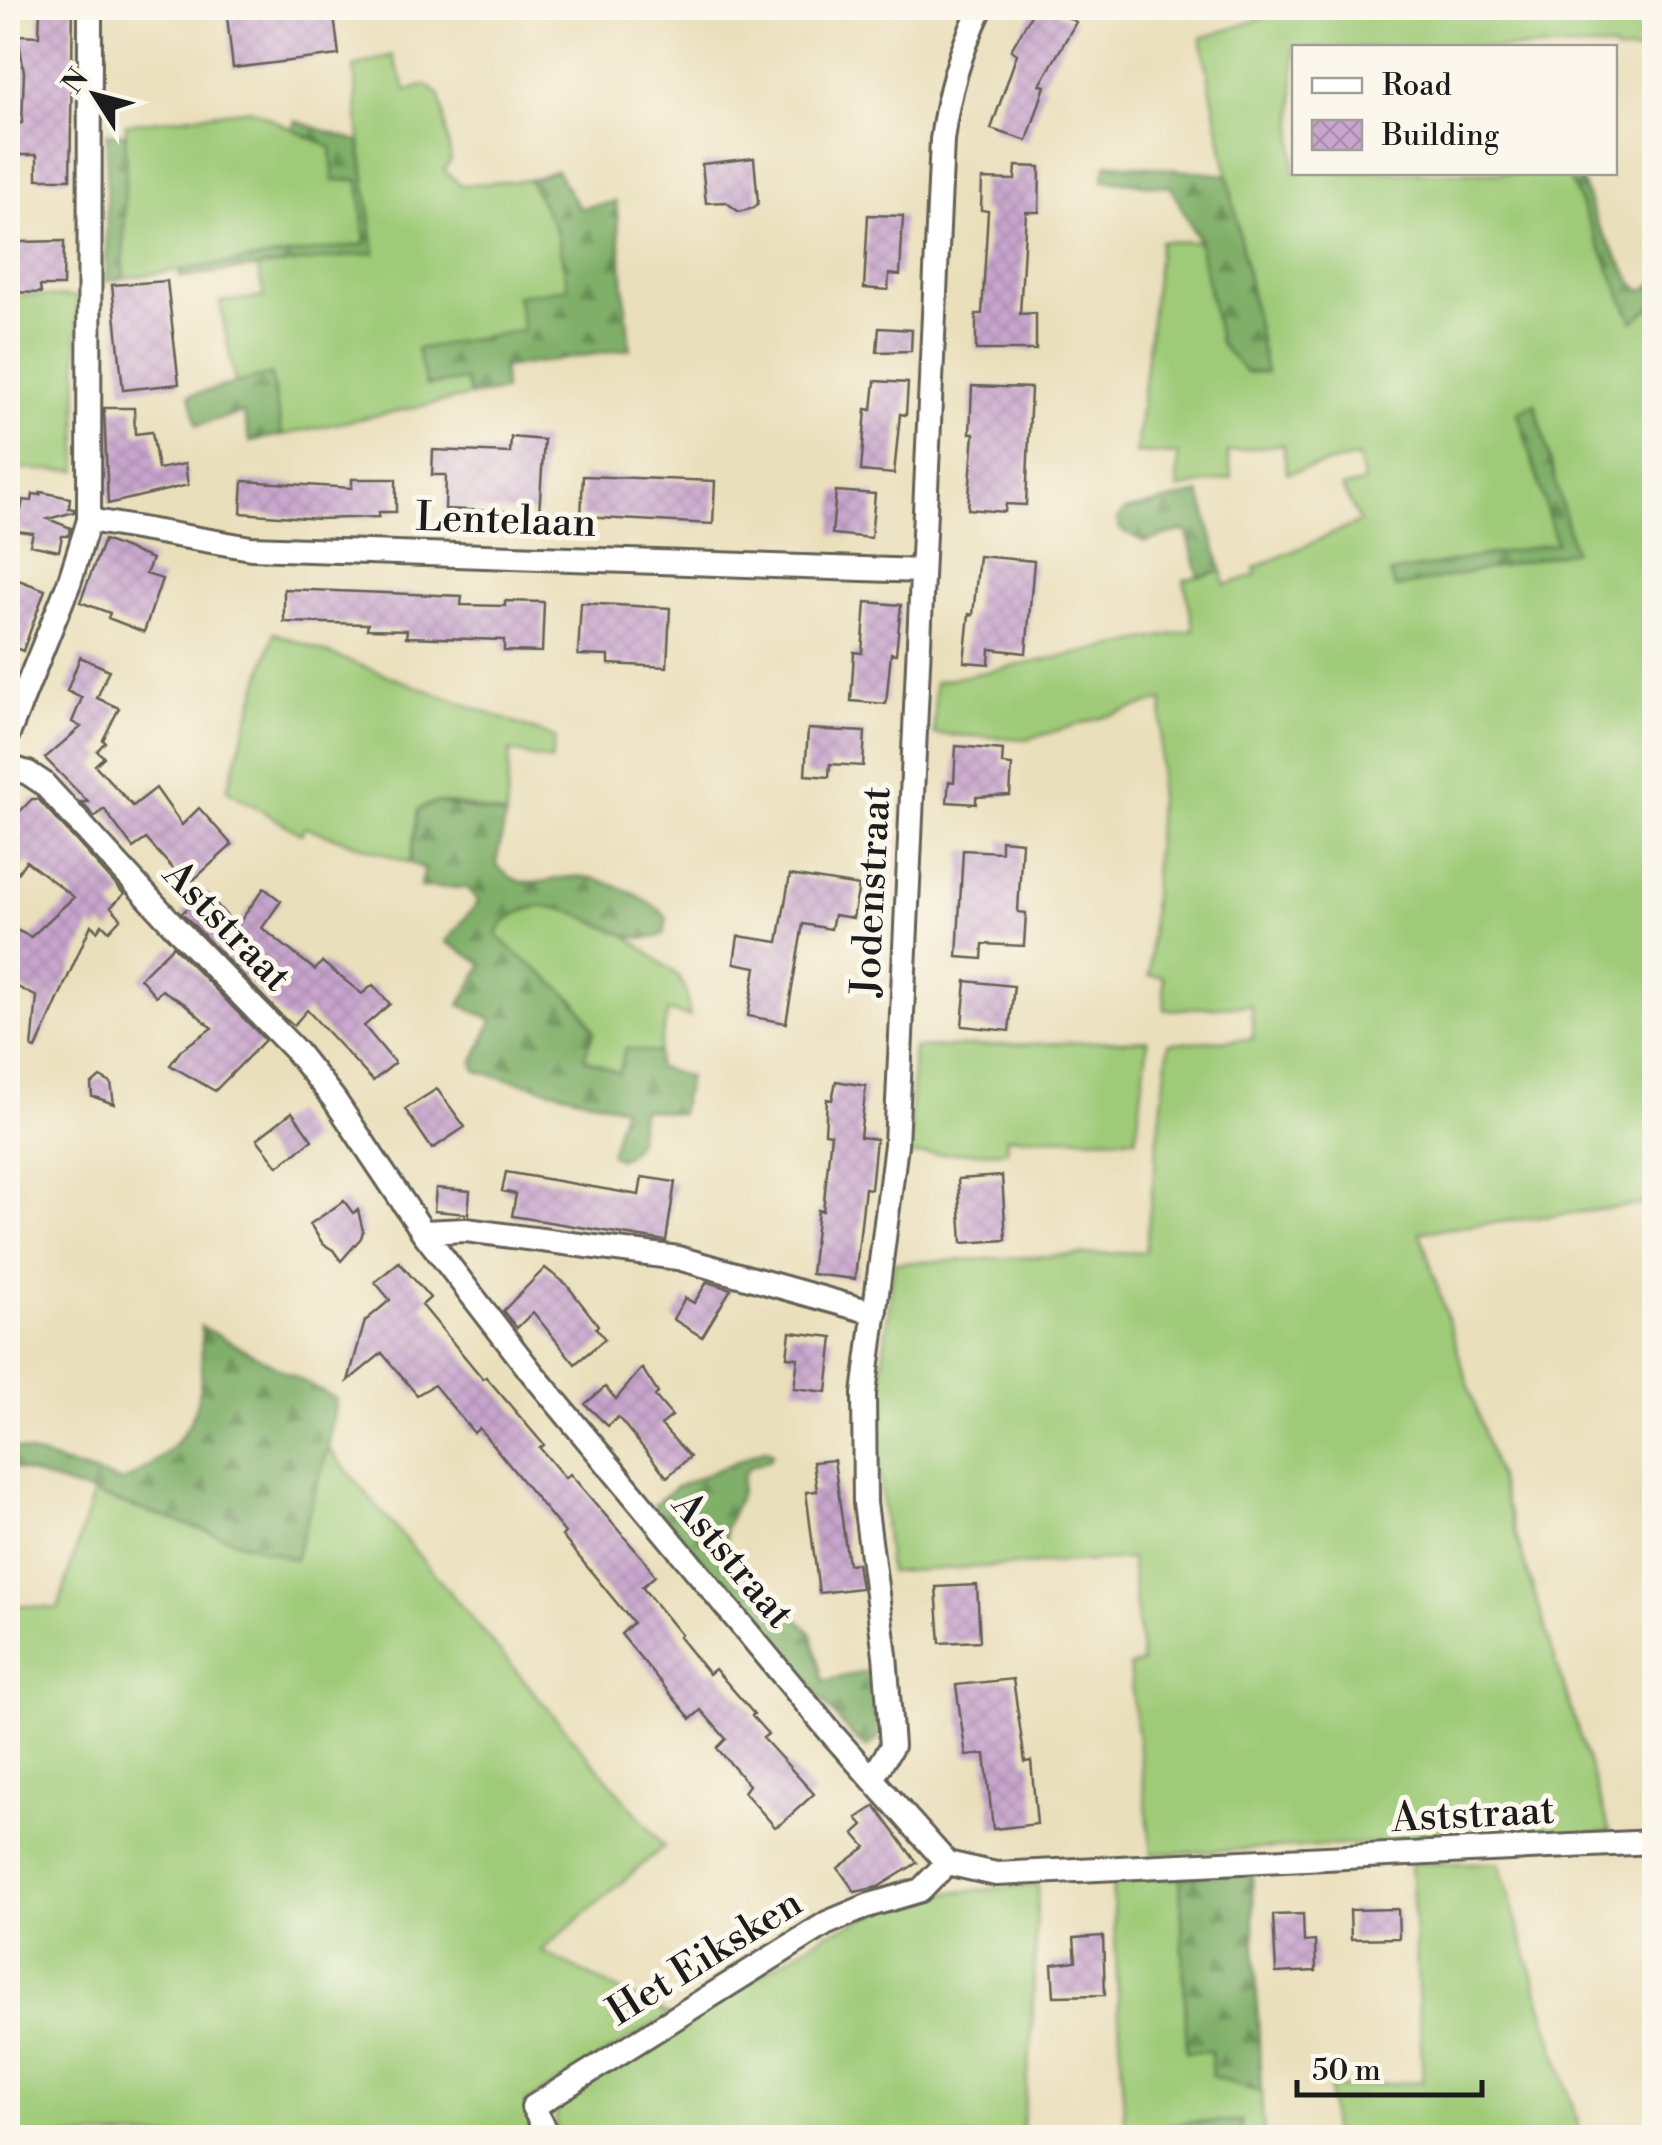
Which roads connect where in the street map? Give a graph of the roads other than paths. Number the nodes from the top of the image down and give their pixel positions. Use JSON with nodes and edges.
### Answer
{"nodes":[{"id":1,"x":90,"y":8,"type":"edge"},
{"id":2,"x":982,"y":8,"type":"edge"},
{"id":3,"x":88,"y":520,"type":"junction"},
{"id":4,"x":922,"y":571,"type":"junction"},
{"id":5,"x":8,"y":731,"type":"edge"},
{"id":6,"x":8,"y":766,"type":"edge"},
{"id":7,"x":423,"y":1232,"type":"junction"},
{"id":8,"x":875,"y":1312,"type":"junction"},
{"id":9,"x":873,"y":1778,"type":"junction"},
{"id":10,"x":1654,"y":1842,"type":"edge"},
{"id":11,"x":947,"y":1863,"type":"junction"},
{"id":12,"x":550,"y":2138,"type":"edge"}],
"edges":[{"from":1,"to":3,"type":"street"},
{"from":2,"to":4,"type":"street","name":"Jodenstraat"},
{"from":3,"to":4,"type":"street","name":"Lentelaan"},
{"from":3,"to":5,"type":"street"},
{"from":4,"to":8,"type":"street","name":"Jodenstraat"},
{"from":6,"to":7,"type":"street","name":"Aststraat"},
{"from":7,"to":8,"type":"street"},
{"from":7,"to":9,"type":"street","name":"Aststraat"},
{"from":8,"to":9,"type":"street","name":"Jodenstraat"},
{"from":9,"to":11,"type":"street","name":"Aststraat"},
{"from":10,"to":11,"type":"street","name":"Aststraat"},
{"from":11,"to":12,"type":"street","name":"Het Eiksken"}]}
